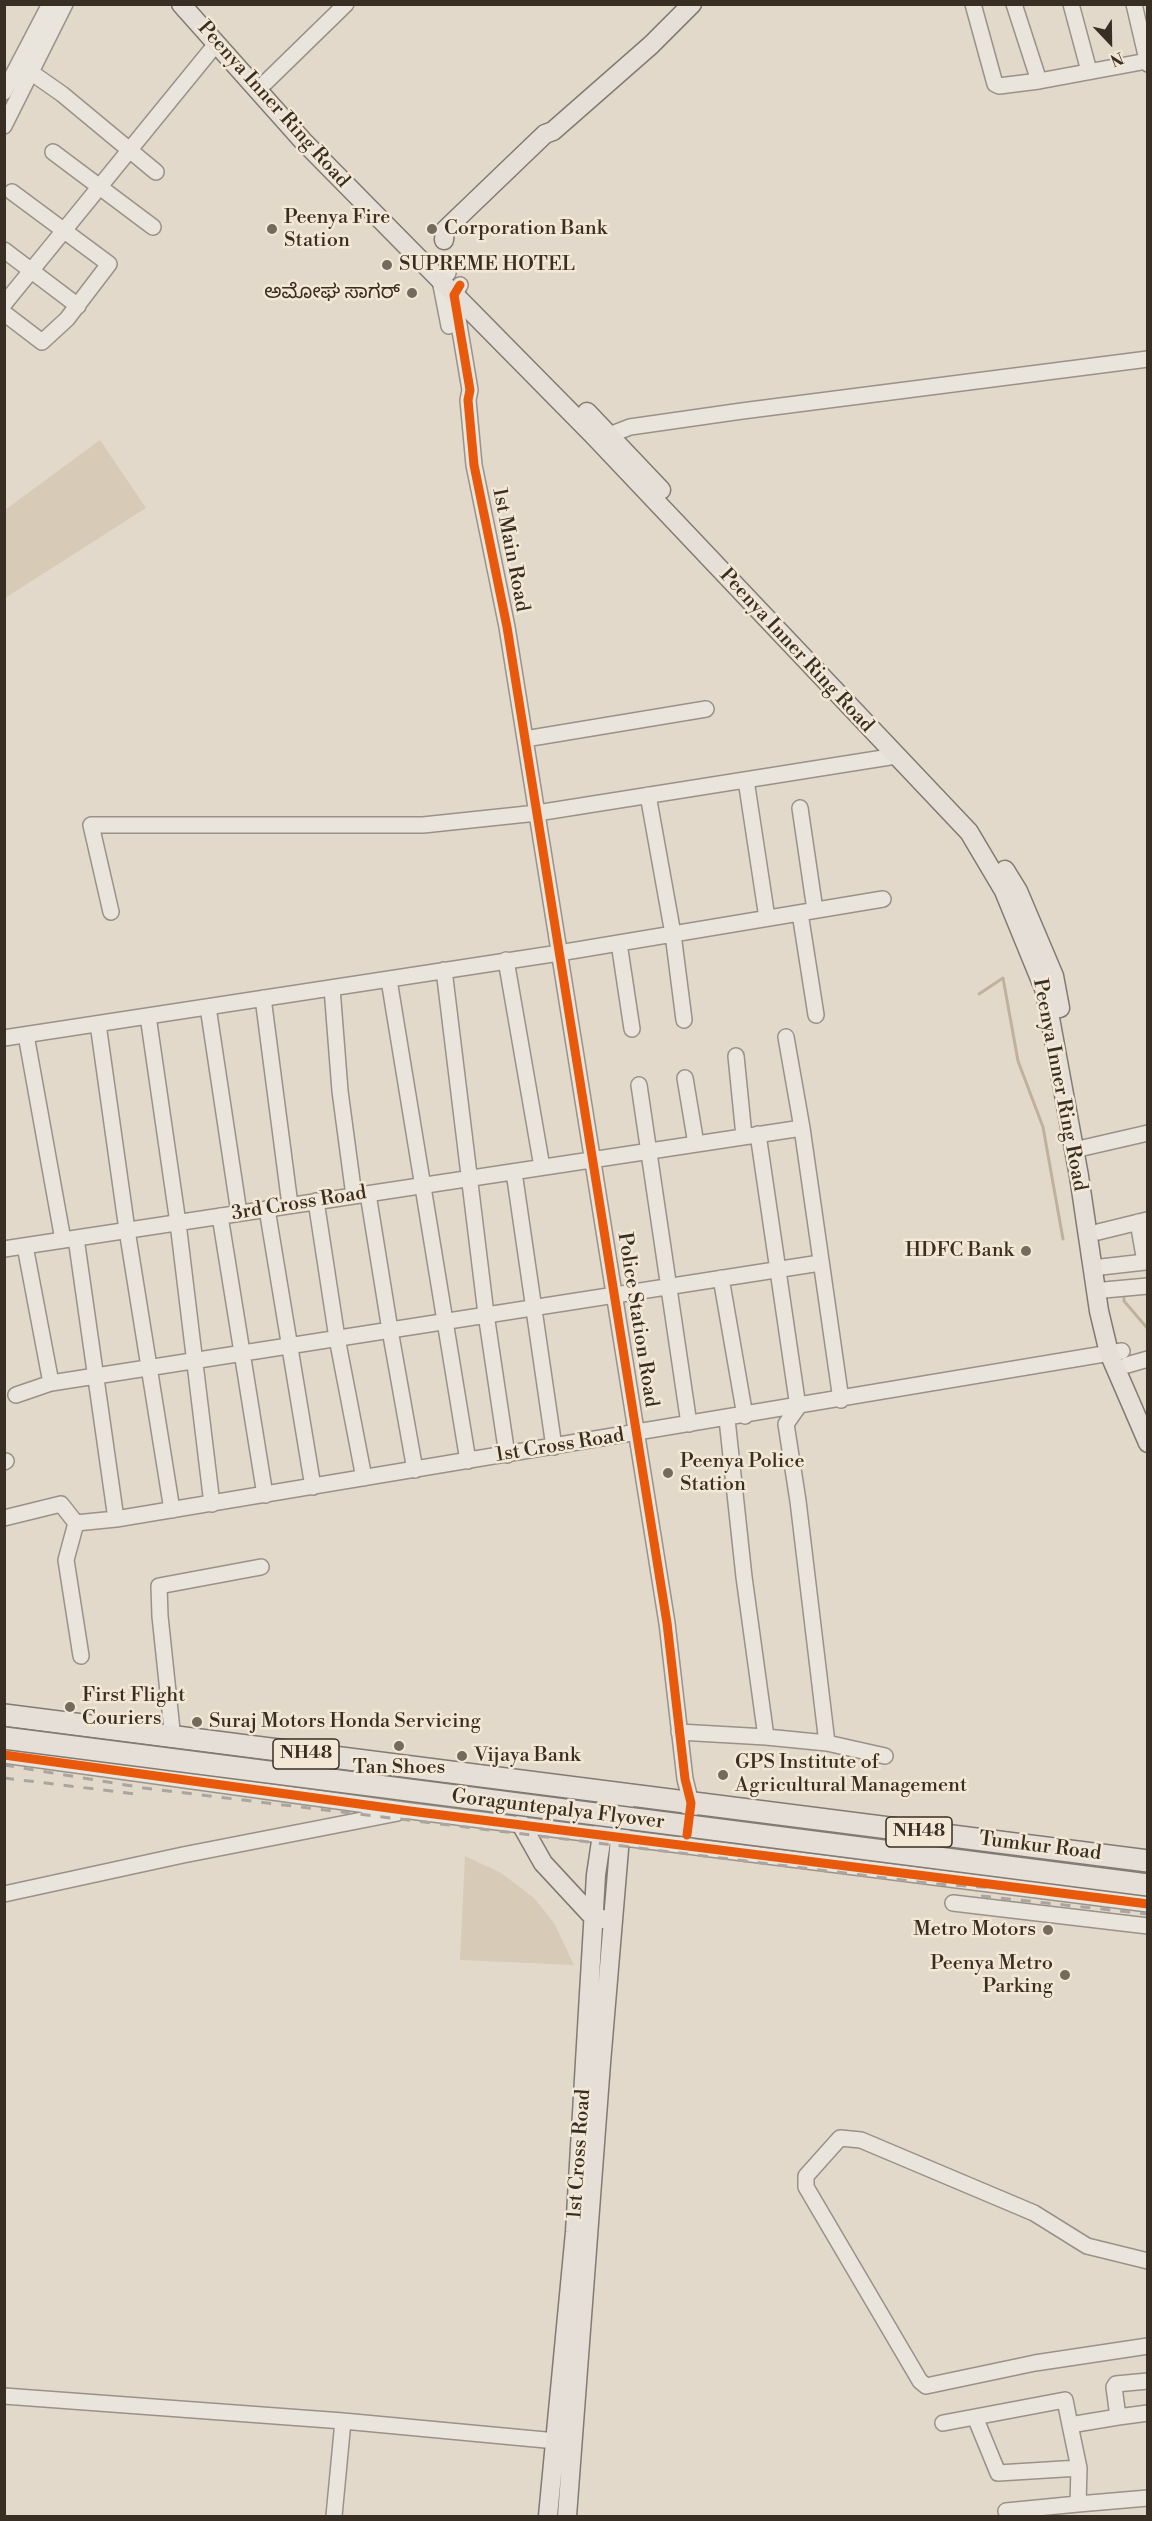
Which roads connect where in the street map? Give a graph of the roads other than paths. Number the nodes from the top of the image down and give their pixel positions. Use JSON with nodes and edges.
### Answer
{"nodes":[{"id":1,"x":50,"y":4,"type":"edge"},
{"id":2,"x":66,"y":4,"type":"edge"},
{"id":3,"x":181,"y":4,"type":"edge"},
{"id":4,"x":195,"y":4,"type":"edge"},
{"id":5,"x":346,"y":4,"type":"edge"},
{"id":6,"x":692,"y":4,"type":"edge"},
{"id":7,"x":973,"y":4,"type":"edge"},
{"id":8,"x":1014,"y":4,"type":"edge"},
{"id":9,"x":1071,"y":4,"type":"edge"},
{"id":10,"x":1134,"y":4,"type":"edge"},
{"id":11,"x":216,"y":44,"type":"junction"},
{"id":12,"x":1147,"y":63,"type":"edge"},
{"id":13,"x":1089,"y":71,"type":"junction"},
{"id":14,"x":32,"y":73,"type":"junction"},
{"id":15,"x":1039,"y":81,"type":"junction"},
{"id":16,"x":266,"y":83,"type":"junction"},
{"id":17,"x":4,"y":92,"type":"edge"},
{"id":18,"x":4,"y":126,"type":"edge"},
{"id":19,"x":128,"y":151,"type":"junction"},
{"id":20,"x":53,"y":152,"type":"dead end"},
{"id":21,"x":156,"y":172,"type":"dead end"},
{"id":22,"x":100,"y":187,"type":"junction"},
{"id":23,"x":12,"y":192,"type":"dead end"},
{"id":24,"x":153,"y":227,"type":"dead end"},
{"id":25,"x":65,"y":231,"type":"junction"},
{"id":26,"x":4,"y":250,"type":"edge"},
{"id":27,"x":428,"y":260,"type":"junction"},
{"id":28,"x":32,"y":272,"type":"junction"},
{"id":29,"x":451,"y":283,"type":"junction"},
{"id":30,"x":4,"y":304,"type":"edge"},
{"id":31,"x":78,"y":306,"type":"junction"},
{"id":32,"x":4,"y":313,"type":"edge"},
{"id":33,"x":1148,"y":359,"type":"edge"},
{"id":34,"x":610,"y":444,"type":"junction"},
{"id":35,"x":706,"y":709,"type":"dead end"},
{"id":36,"x":525,"y":739,"type":"junction"},
{"id":37,"x":896,"y":756,"type":"junction"},
{"id":38,"x":746,"y":780,"type":"junction"},
{"id":39,"x":648,"y":795,"type":"junction"},
{"id":40,"x":800,"y":808,"type":"dead end"},
{"id":41,"x":537,"y":813,"type":"junction"},
{"id":42,"x":883,"y":899,"type":"dead end"},
{"id":43,"x":808,"y":911,"type":"junction"},
{"id":44,"x":111,"y":912,"type":"dead end"},
{"id":45,"x":767,"y":918,"type":"junction"},
{"id":46,"x":673,"y":934,"type":"junction"},
{"id":47,"x":619,"y":943,"type":"junction"},
{"id":48,"x":559,"y":953,"type":"junction"},
{"id":49,"x":506,"y":960,"type":"junction"},
{"id":50,"x":444,"y":970,"type":"junction"},
{"id":51,"x":389,"y":980,"type":"junction"},
{"id":52,"x":332,"y":988,"type":"junction"},
{"id":53,"x":263,"y":998,"type":"junction"},
{"id":54,"x":208,"y":1007,"type":"junction"},
{"id":55,"x":816,"y":1015,"type":"dead end"},
{"id":56,"x":148,"y":1016,"type":"junction"},
{"id":57,"x":684,"y":1020,"type":"dead end"},
{"id":58,"x":98,"y":1024,"type":"junction"},
{"id":59,"x":632,"y":1029,"type":"dead end"},
{"id":60,"x":26,"y":1035,"type":"junction"},
{"id":61,"x":786,"y":1037,"type":"dead end"},
{"id":62,"x":4,"y":1038,"type":"edge"},
{"id":63,"x":736,"y":1056,"type":"dead end"},
{"id":64,"x":685,"y":1078,"type":"dead end"},
{"id":65,"x":639,"y":1086,"type":"dead end"},
{"id":66,"x":802,"y":1128,"type":"junction"},
{"id":67,"x":1148,"y":1133,"type":"edge"},
{"id":68,"x":751,"y":1135,"type":"junction"},
{"id":69,"x":696,"y":1144,"type":"junction"},
{"id":70,"x":1080,"y":1149,"type":"junction"},
{"id":71,"x":648,"y":1151,"type":"junction"},
{"id":72,"x":592,"y":1159,"type":"junction"},
{"id":73,"x":542,"y":1167,"type":"junction"},
{"id":74,"x":514,"y":1172,"type":"junction"},
{"id":75,"x":469,"y":1178,"type":"junction"},
{"id":76,"x":424,"y":1185,"type":"junction"},
{"id":77,"x":361,"y":1195,"type":"junction"},
{"id":78,"x":316,"y":1202,"type":"junction"},
{"id":79,"x":290,"y":1205,"type":"junction"},
{"id":80,"x":267,"y":1209,"type":"junction"},
{"id":81,"x":239,"y":1213,"type":"junction"},
{"id":82,"x":220,"y":1216,"type":"junction"},
{"id":83,"x":1143,"y":1221,"type":"edge"},
{"id":84,"x":178,"y":1222,"type":"junction"},
{"id":85,"x":127,"y":1230,"type":"junction"},
{"id":86,"x":1098,"y":1232,"type":"junction"},
{"id":87,"x":69,"y":1239,"type":"junction"},
{"id":88,"x":25,"y":1246,"type":"junction"},
{"id":89,"x":4,"y":1249,"type":"edge"},
{"id":90,"x":820,"y":1263,"type":"junction"},
{"id":91,"x":1101,"y":1267,"type":"junction"},
{"id":92,"x":778,"y":1270,"type":"junction"},
{"id":93,"x":721,"y":1278,"type":"junction"},
{"id":94,"x":1148,"y":1286,"type":"edge"},
{"id":95,"x":668,"y":1287,"type":"junction"},
{"id":96,"x":1104,"y":1290,"type":"junction"},
{"id":97,"x":614,"y":1295,"type":"junction"},
{"id":98,"x":533,"y":1308,"type":"junction"},
{"id":99,"x":486,"y":1314,"type":"junction"},
{"id":100,"x":446,"y":1321,"type":"junction"},
{"id":101,"x":390,"y":1330,"type":"junction"},
{"id":102,"x":337,"y":1338,"type":"junction"},
{"id":103,"x":291,"y":1345,"type":"junction"},
{"id":104,"x":243,"y":1353,"type":"junction"},
{"id":105,"x":1119,"y":1356,"type":"junction"},
{"id":106,"x":1148,"y":1359,"type":"edge"},
{"id":107,"x":195,"y":1360,"type":"junction"},
{"id":108,"x":149,"y":1367,"type":"junction"},
{"id":109,"x":95,"y":1376,"type":"junction"},
{"id":110,"x":51,"y":1383,"type":"junction"},
{"id":111,"x":15,"y":1395,"type":"dead end"},
{"id":112,"x":841,"y":1400,"type":"junction"},
{"id":113,"x":798,"y":1407,"type":"junction"},
{"id":114,"x":745,"y":1416,"type":"junction"},
{"id":115,"x":727,"y":1419,"type":"junction"},
{"id":116,"x":1148,"y":1419,"type":"edge"},
{"id":117,"x":689,"y":1424,"type":"junction"},
{"id":118,"x":637,"y":1433,"type":"junction"},
{"id":119,"x":1148,"y":1443,"type":"edge"},
{"id":120,"x":554,"y":1447,"type":"junction"},
{"id":121,"x":507,"y":1455,"type":"junction"},
{"id":122,"x":468,"y":1461,"type":"junction"},
{"id":123,"x":415,"y":1470,"type":"junction"},
{"id":124,"x":364,"y":1478,"type":"junction"},
{"id":125,"x":313,"y":1487,"type":"junction"},
{"id":126,"x":265,"y":1495,"type":"junction"},
{"id":127,"x":212,"y":1504,"type":"junction"},
{"id":128,"x":171,"y":1510,"type":"junction"},
{"id":129,"x":4,"y":1518,"type":"edge"},
{"id":130,"x":116,"y":1520,"type":"junction"},
{"id":131,"x":76,"y":1523,"type":"junction"},
{"id":132,"x":261,"y":1567,"type":"dead end"},
{"id":133,"x":81,"y":1656,"type":"dead end"},
{"id":134,"x":4,"y":1708,"type":"edge"},
{"id":135,"x":4,"y":1715,"type":"edge"},
{"id":136,"x":4,"y":1727,"type":"edge"},
{"id":137,"x":172,"y":1730,"type":"junction"},
{"id":138,"x":680,"y":1732,"type":"junction"},
{"id":139,"x":766,"y":1737,"type":"junction"},
{"id":140,"x":4,"y":1738,"type":"edge"},
{"id":141,"x":826,"y":1743,"type":"junction"},
{"id":142,"x":4,"y":1747,"type":"edge"},
{"id":143,"x":4,"y":1755,"type":"edge"},
{"id":144,"x":885,"y":1756,"type":"dead end"},
{"id":145,"x":617,"y":1793,"type":"junction"},
{"id":146,"x":691,"y":1799,"type":"junction"},
{"id":147,"x":410,"y":1811,"type":"junction"},
{"id":148,"x":521,"y":1824,"type":"junction"},
{"id":149,"x":611,"y":1830,"type":"junction"},
{"id":150,"x":687,"y":1835,"type":"junction"},
{"id":151,"x":1148,"y":1853,"type":"edge"},
{"id":152,"x":1148,"y":1861,"type":"edge"},
{"id":153,"x":1148,"y":1872,"type":"edge"},
{"id":154,"x":1148,"y":1885,"type":"edge"},
{"id":155,"x":4,"y":1894,"type":"edge"},
{"id":156,"x":1148,"y":1894,"type":"edge"},
{"id":157,"x":952,"y":1903,"type":"dead end"},
{"id":158,"x":1148,"y":1904,"type":"edge"},
{"id":159,"x":603,"y":1919,"type":"junction"},
{"id":160,"x":1148,"y":1926,"type":"edge"},
{"id":161,"x":1148,"y":2260,"type":"edge"},
{"id":162,"x":1148,"y":2346,"type":"edge"},
{"id":163,"x":1148,"y":2381,"type":"edge"},
{"id":164,"x":4,"y":2396,"type":"edge"},
{"id":165,"x":1148,"y":2413,"type":"edge"},
{"id":166,"x":975,"y":2417,"type":"junction"},
{"id":167,"x":1118,"y":2417,"type":"junction"},
{"id":168,"x":343,"y":2421,"type":"junction"},
{"id":169,"x":943,"y":2422,"type":"dead end"},
{"id":170,"x":1071,"y":2425,"type":"junction"},
{"id":171,"x":554,"y":2441,"type":"junction"},
{"id":172,"x":573,"y":2442,"type":"junction"},
{"id":173,"x":1079,"y":2468,"type":"junction"},
{"id":174,"x":1148,"y":2498,"type":"edge"},
{"id":175,"x":1078,"y":2504,"type":"junction"},
{"id":176,"x":334,"y":2517,"type":"edge"},
{"id":177,"x":548,"y":2517,"type":"edge"},
{"id":178,"x":567,"y":2517,"type":"edge"},
{"id":179,"x":1008,"y":2517,"type":"edge"}],
"edges":[{"from":1,"to":17,"type":"street"},
{"from":2,"to":14,"type":"street"},
{"from":3,"to":11,"type":"main road","name":"Peenya Inner Ring Road"},
{"from":4,"to":16,"type":"main road","name":"Peenya Inner Ring Road"},
{"from":5,"to":16,"type":"street"},
{"from":6,"to":27,"type":"main road"},
{"from":7,"to":15,"type":"street"},
{"from":8,"to":15,"type":"street"},
{"from":9,"to":13,"type":"street"},
{"from":10,"to":12,"type":"street"},
{"from":11,"to":19,"type":"street"},
{"from":11,"to":27,"type":"main road","name":"Peenya Inner Ring Road"},
{"from":12,"to":13,"type":"street"},
{"from":13,"to":15,"type":"street"},
{"from":14,"to":18,"type":"street"},
{"from":14,"to":19,"type":"street"},
{"from":16,"to":27,"type":"main road","name":"Peenya Inner Ring Road"},
{"from":19,"to":21,"type":"street"},
{"from":19,"to":22,"type":"street"},
{"from":20,"to":22,"type":"street"},
{"from":22,"to":24,"type":"street"},
{"from":22,"to":25,"type":"street"},
{"from":23,"to":25,"type":"street"},
{"from":25,"to":28,"type":"street"},
{"from":25,"to":31,"type":"street"},
{"from":26,"to":28,"type":"street"},
{"from":27,"to":29,"type":"main road","name":"Peenya Inner Ring Road"},
{"from":28,"to":30,"type":"street"},
{"from":28,"to":31,"type":"street"},
{"from":29,"to":34,"type":"main road","name":"Peenya Inner Ring Road"},
{"from":29,"to":36,"type":"street","name":"1st Main Road"},
{"from":31,"to":32,"type":"street"},
{"from":33,"to":34,"type":"street"},
{"from":34,"to":37,"type":"main road","name":"Peenya Inner Ring Road"},
{"from":34,"to":70,"type":"main road","name":"Peenya Inner Ring Road"},
{"from":35,"to":36,"type":"street"},
{"from":36,"to":41,"type":"street","name":"1st Main Road"},
{"from":37,"to":38,"type":"street"},
{"from":37,"to":70,"type":"main road","name":"Peenya Inner Ring Road"},
{"from":38,"to":39,"type":"street"},
{"from":38,"to":45,"type":"street"},
{"from":39,"to":41,"type":"street"},
{"from":39,"to":46,"type":"street"},
{"from":40,"to":43,"type":"street"},
{"from":41,"to":44,"type":"street"},
{"from":41,"to":48,"type":"street","name":"Police Station Road"},
{"from":42,"to":43,"type":"street"},
{"from":43,"to":45,"type":"street"},
{"from":43,"to":55,"type":"street"},
{"from":45,"to":46,"type":"street"},
{"from":46,"to":47,"type":"street"},
{"from":46,"to":57,"type":"street"},
{"from":47,"to":48,"type":"street"},
{"from":47,"to":59,"type":"street"},
{"from":48,"to":49,"type":"street"},
{"from":48,"to":72,"type":"street","name":"Police Station Road"},
{"from":49,"to":50,"type":"street"},
{"from":49,"to":73,"type":"street"},
{"from":50,"to":51,"type":"street"},
{"from":50,"to":75,"type":"street"},
{"from":51,"to":52,"type":"street"},
{"from":51,"to":76,"type":"street"},
{"from":52,"to":53,"type":"street"},
{"from":52,"to":77,"type":"street"},
{"from":53,"to":54,"type":"street"},
{"from":53,"to":79,"type":"street"},
{"from":54,"to":56,"type":"street"},
{"from":54,"to":81,"type":"street"},
{"from":56,"to":58,"type":"street"},
{"from":56,"to":84,"type":"street"},
{"from":58,"to":60,"type":"street"},
{"from":58,"to":85,"type":"street"},
{"from":60,"to":62,"type":"street"},
{"from":60,"to":87,"type":"street"},
{"from":61,"to":66,"type":"street"},
{"from":63,"to":68,"type":"street"},
{"from":64,"to":69,"type":"street"},
{"from":65,"to":71,"type":"street"},
{"from":66,"to":68,"type":"street","name":"3rd Cross Road"},
{"from":66,"to":90,"type":"street"},
{"from":67,"to":70,"type":"street"},
{"from":68,"to":69,"type":"street","name":"3rd Cross Road"},
{"from":68,"to":92,"type":"street"},
{"from":69,"to":71,"type":"street","name":"3rd Cross Road"},
{"from":70,"to":86,"type":"main road","name":"Peenya Inner Ring Road"},
{"from":70,"to":105,"type":"main road","name":"Peenya Inner Ring Road"},
{"from":71,"to":72,"type":"street","name":"3rd Cross Road"},
{"from":71,"to":95,"type":"street"},
{"from":72,"to":73,"type":"street","name":"3rd Cross Road"},
{"from":72,"to":97,"type":"street","name":"Police Station Road"},
{"from":73,"to":74,"type":"street","name":"3rd Cross Road"},
{"from":74,"to":75,"type":"street","name":"3rd Cross Road"},
{"from":74,"to":98,"type":"street"},
{"from":75,"to":76,"type":"street","name":"3rd Cross Road"},
{"from":75,"to":99,"type":"street"},
{"from":76,"to":77,"type":"street","name":"3rd Cross Road"},
{"from":76,"to":100,"type":"street"},
{"from":77,"to":78,"type":"street","name":"3rd Cross Road"},
{"from":77,"to":101,"type":"street"},
{"from":78,"to":79,"type":"street","name":"3rd Cross Road"},
{"from":78,"to":102,"type":"street"},
{"from":79,"to":80,"type":"street","name":"3rd Cross Road"},
{"from":80,"to":81,"type":"street","name":"3rd Cross Road"},
{"from":80,"to":103,"type":"street"},
{"from":81,"to":82,"type":"street","name":"3rd Cross Road"},
{"from":82,"to":84,"type":"street","name":"3rd Cross Road"},
{"from":82,"to":104,"type":"street"},
{"from":83,"to":86,"type":"street"},
{"from":83,"to":91,"type":"street"},
{"from":84,"to":85,"type":"street","name":"3rd Cross Road"},
{"from":84,"to":107,"type":"street"},
{"from":85,"to":87,"type":"street","name":"3rd Cross Road"},
{"from":85,"to":108,"type":"street"},
{"from":86,"to":91,"type":"main road","name":"Peenya Inner Ring Road"},
{"from":87,"to":88,"type":"street","name":"3rd Cross Road"},
{"from":87,"to":109,"type":"street"},
{"from":88,"to":89,"type":"street","name":"3rd Cross Road"},
{"from":88,"to":110,"type":"street"},
{"from":90,"to":92,"type":"street"},
{"from":90,"to":112,"type":"street"},
{"from":91,"to":96,"type":"main road","name":"Peenya Inner Ring Road"},
{"from":92,"to":93,"type":"street"},
{"from":92,"to":113,"type":"street"},
{"from":93,"to":95,"type":"street"},
{"from":93,"to":114,"type":"street"},
{"from":94,"to":96,"type":"street"},
{"from":95,"to":97,"type":"street"},
{"from":95,"to":117,"type":"street"},
{"from":96,"to":105,"type":"main road","name":"Peenya Inner Ring Road"},
{"from":97,"to":98,"type":"street"},
{"from":97,"to":118,"type":"street","name":"Police Station Road"},
{"from":98,"to":99,"type":"street"},
{"from":98,"to":120,"type":"street"},
{"from":99,"to":100,"type":"street"},
{"from":99,"to":121,"type":"street"},
{"from":100,"to":101,"type":"street"},
{"from":100,"to":122,"type":"street"},
{"from":101,"to":102,"type":"street"},
{"from":101,"to":123,"type":"street"},
{"from":102,"to":103,"type":"street"},
{"from":102,"to":124,"type":"street"},
{"from":103,"to":104,"type":"street"},
{"from":103,"to":125,"type":"street"},
{"from":104,"to":107,"type":"street"},
{"from":104,"to":126,"type":"street"},
{"from":105,"to":106,"type":"street","name":"1st Cross Road"},
{"from":105,"to":112,"type":"street","name":"1st Cross Road"},
{"from":105,"to":116,"type":"main road","name":"Peenya Inner Ring Road"},
{"from":105,"to":119,"type":"main road","name":"Peenya Inner Ring Road"},
{"from":107,"to":108,"type":"street"},
{"from":107,"to":127,"type":"street"},
{"from":108,"to":109,"type":"street"},
{"from":108,"to":128,"type":"street"},
{"from":109,"to":110,"type":"street"},
{"from":109,"to":130,"type":"street"},
{"from":110,"to":111,"type":"street"},
{"from":112,"to":113,"type":"street","name":"1st Cross Road"},
{"from":113,"to":114,"type":"street","name":"1st Cross Road"},
{"from":113,"to":141,"type":"street"},
{"from":114,"to":115,"type":"street","name":"1st Cross Road"},
{"from":115,"to":117,"type":"street","name":"1st Cross Road"},
{"from":115,"to":139,"type":"street"},
{"from":117,"to":118,"type":"street","name":"1st Cross Road"},
{"from":118,"to":120,"type":"street","name":"1st Cross Road"},
{"from":118,"to":138,"type":"street","name":"Police Station Road"},
{"from":120,"to":121,"type":"street","name":"1st Cross Road"},
{"from":121,"to":122,"type":"street","name":"1st Cross Road"},
{"from":122,"to":123,"type":"street","name":"1st Cross Road"},
{"from":123,"to":124,"type":"street","name":"1st Cross Road"},
{"from":124,"to":125,"type":"street","name":"1st Cross Road"},
{"from":125,"to":126,"type":"street","name":"1st Cross Road"},
{"from":126,"to":127,"type":"street","name":"1st Cross Road"},
{"from":127,"to":128,"type":"street","name":"1st Cross Road"},
{"from":128,"to":130,"type":"street","name":"1st Cross Road"},
{"from":129,"to":131,"type":"street"},
{"from":130,"to":131,"type":"street","name":"1st Cross Road"},
{"from":131,"to":133,"type":"street"},
{"from":132,"to":137,"type":"street"},
{"from":134,"to":137,"type":"street"},
{"from":135,"to":145,"type":"highway","name":"Tumkur Road","number":"NH48"},
{"from":136,"to":153,"type":"highway","name":"Goraguntepalya Flyover"},
{"from":137,"to":146,"type":"street"},
{"from":138,"to":139,"type":"street"},
{"from":138,"to":146,"type":"street","name":"Police Station Road"},
{"from":139,"to":141,"type":"street"},
{"from":140,"to":154,"type":"highway","name":"Goraguntepalya Flyover","bridge":true},
{"from":141,"to":144,"type":"street"},
{"from":142,"to":149,"type":"highway","name":"Tumkur Road","number":"NH48"},
{"from":143,"to":147,"type":"street"},
{"from":145,"to":146,"type":"highway","name":"Tumkur Road","number":"NH48"},
{"from":145,"to":149,"type":"main road","name":"1st Cross Road"},
{"from":146,"to":150,"type":"street","name":"Police Station Road"},
{"from":146,"to":151,"type":"street"},
{"from":146,"to":152,"type":"highway","name":"Tumkur Road","number":"NH48"},
{"from":147,"to":148,"type":"street"},
{"from":147,"to":155,"type":"street"},
{"from":148,"to":149,"type":"street"},
{"from":148,"to":159,"type":"main road"},
{"from":149,"to":150,"type":"highway","name":"Tumkur Road","number":"NH48"},
{"from":149,"to":158,"type":"street"},
{"from":149,"to":159,"type":"main road","name":"1st Cross Road"},
{"from":150,"to":156,"type":"highway","name":"Tumkur Road","number":"NH48"},
{"from":157,"to":160,"type":"street"},
{"from":159,"to":171,"type":"main road","name":"1st Cross Road"},
{"from":159,"to":172,"type":"main road","name":"1st Cross Road"},
{"from":161,"to":162,"type":"street"},
{"from":163,"to":167,"type":"street"},
{"from":164,"to":168,"type":"street"},
{"from":165,"to":167,"type":"street"},
{"from":166,"to":169,"type":"street"},
{"from":166,"to":170,"type":"street"},
{"from":166,"to":173,"type":"street"},
{"from":167,"to":170,"type":"street"},
{"from":168,"to":171,"type":"street"},
{"from":168,"to":176,"type":"street"},
{"from":170,"to":173,"type":"street"},
{"from":171,"to":172,"type":"street"},
{"from":171,"to":177,"type":"main road","name":"1st Cross Road"},
{"from":172,"to":178,"type":"main road","name":"1st Cross Road"},
{"from":173,"to":175,"type":"street"},
{"from":174,"to":175,"type":"street"},
{"from":175,"to":179,"type":"street"}]}
